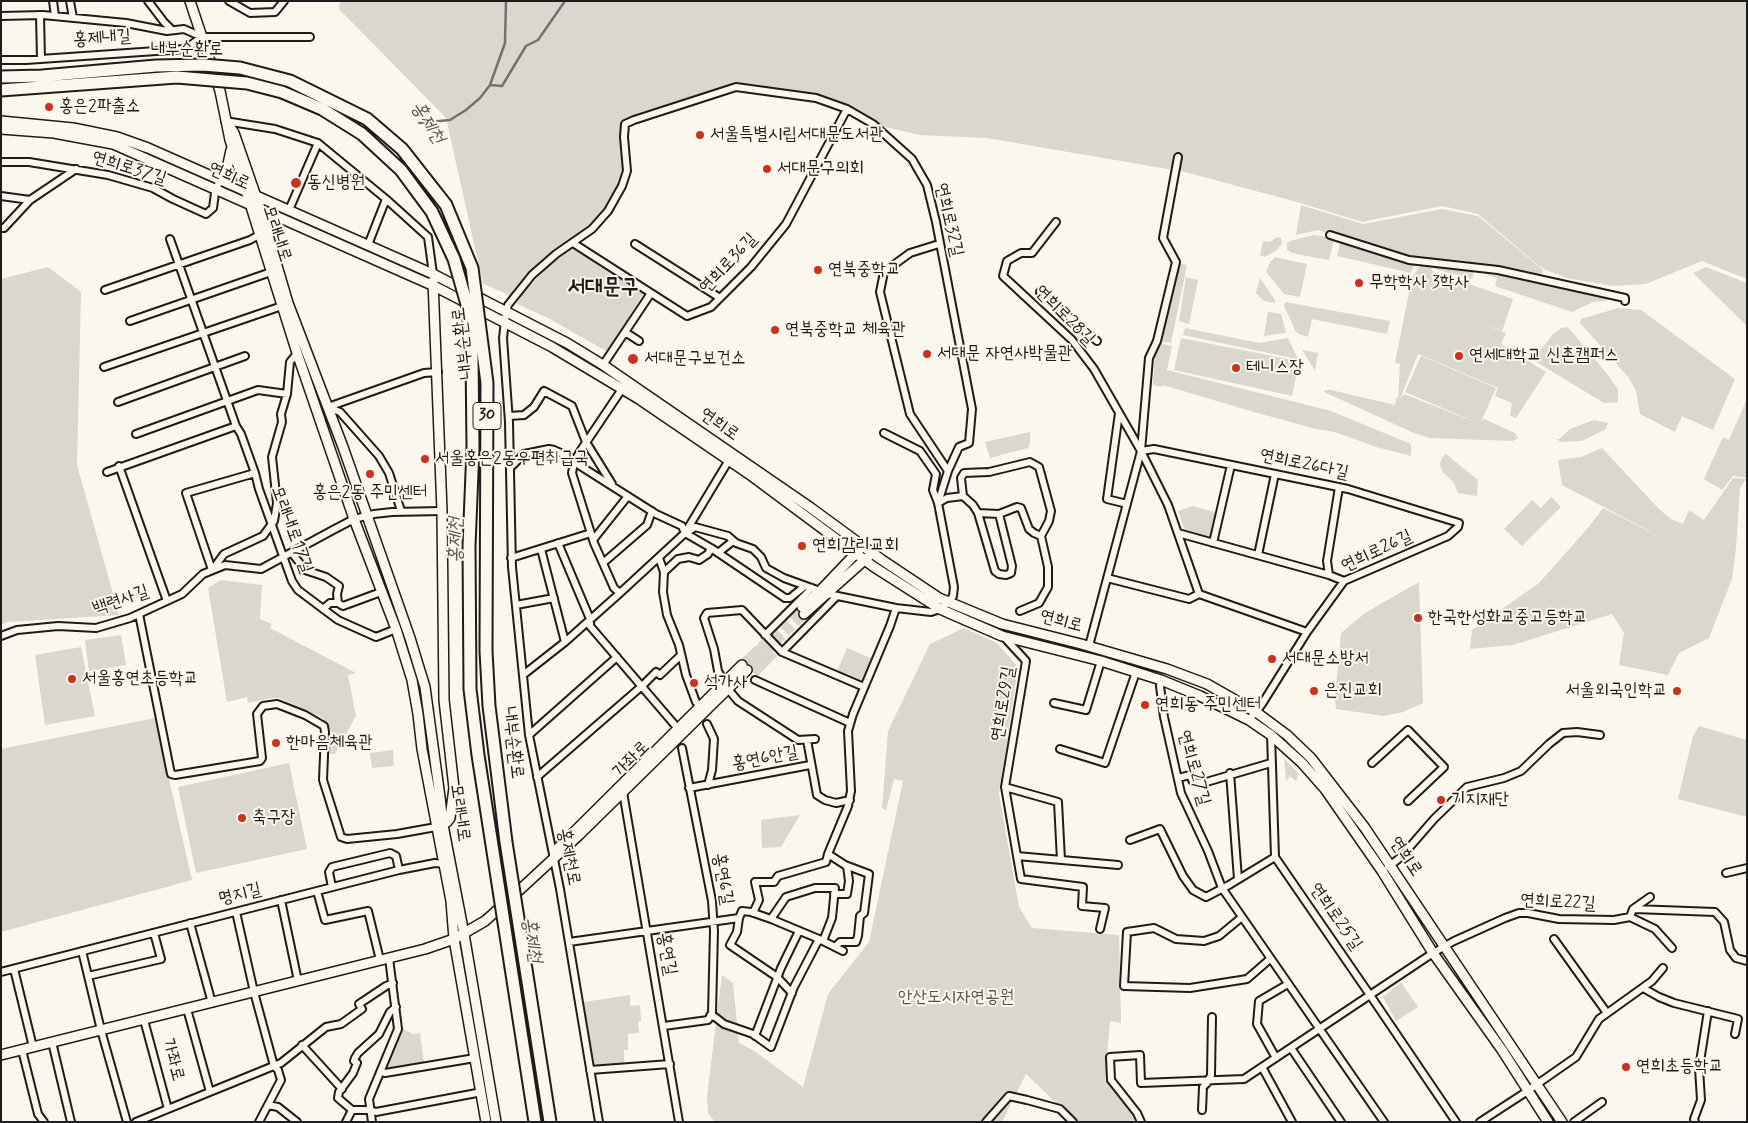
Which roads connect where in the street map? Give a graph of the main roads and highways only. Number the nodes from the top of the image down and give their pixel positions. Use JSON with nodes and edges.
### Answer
{"nodes":[{"id":1,"x":190,"y":1,"type":"edge"},
{"id":2,"x":1,"y":77,"type":"edge"},
{"id":3,"x":1,"y":90,"type":"edge"},
{"id":4,"x":225,"y":120,"type":"junction"},
{"id":5,"x":1,"y":121,"type":"edge"},
{"id":6,"x":1,"y":129,"type":"edge"},
{"id":7,"x":230,"y":140,"type":"junction"},
{"id":8,"x":220,"y":180,"type":"junction"},
{"id":9,"x":246,"y":192,"type":"junction"},
{"id":10,"x":255,"y":196,"type":"junction"},
{"id":11,"x":249,"y":204,"type":"junction"},
{"id":12,"x":260,"y":208,"type":"junction"},
{"id":13,"x":433,"y":274,"type":"junction"},
{"id":14,"x":434,"y":286,"type":"junction"},
{"id":15,"x":863,"y":545,"type":"junction"},
{"id":16,"x":873,"y":552,"type":"junction"},
{"id":17,"x":856,"y":553,"type":"junction"},
{"id":18,"x":865,"y":560,"type":"junction"},
{"id":19,"x":820,"y":591,"type":"junction"},
{"id":20,"x":803,"y":611,"type":"tunnel mouth"},
{"id":21,"x":745,"y":668,"type":"tunnel mouth"},
{"id":22,"x":726,"y":686,"type":"junction"},
{"id":23,"x":439,"y":788,"type":"junction"},
{"id":24,"x":454,"y":788,"type":"junction"},
{"id":25,"x":439,"y":826,"type":"junction"},
{"id":26,"x":553,"y":859,"type":"junction"},
{"id":27,"x":464,"y":934,"type":"junction"},
{"id":28,"x":454,"y":939,"type":"junction"},
{"id":29,"x":1,"y":1055,"type":"edge"},
{"id":30,"x":486,"y":1122,"type":"edge"},
{"id":31,"x":496,"y":1122,"type":"edge"},
{"id":32,"x":535,"y":1122,"type":"edge"},
{"id":33,"x":550,"y":1122,"type":"edge"},
{"id":34,"x":1548,"y":1122,"type":"edge"},
{"id":35,"x":1562,"y":1122,"type":"edge"}],
"edges":[{"from":1,"to":4,"type":"main road","name":"모래내로","bridge":true},
{"from":2,"to":33,"type":"highway","name":"내부순환로","number":"30","bridge":true},
{"from":3,"to":32,"type":"highway","name":"내부순환로","number":"30","bridge":true},
{"from":4,"to":7,"type":"main road","name":"모래내로"},
{"from":4,"to":10,"type":"main road","name":"모래내로"},
{"from":5,"to":8,"type":"main road","name":"연희로"},
{"from":6,"to":11,"type":"main road","name":"연희로"},
{"from":7,"to":8,"type":"main road"},
{"from":7,"to":9,"type":"main road","name":"모래내로"},
{"from":8,"to":9,"type":"main road","name":"연희로"},
{"from":9,"to":10,"type":"main road","name":"연희로"},
{"from":9,"to":11,"type":"main road","name":"모래내로"},
{"from":10,"to":12,"type":"main road","name":"모래내로"},
{"from":10,"to":13,"type":"main road","name":"연희로"},
{"from":11,"to":12,"type":"main road","name":"연희로"},
{"from":11,"to":25,"type":"main road","name":"모래내로"},
{"from":12,"to":14,"type":"main road","name":"연희로"},
{"from":12,"to":23,"type":"main road","name":"모래내로"},
{"from":13,"to":14,"type":"main road"},
{"from":13,"to":15,"type":"main road","name":"연희로","bridge":true},
{"from":14,"to":17,"type":"main road","name":"연희로","bridge":true},
{"from":14,"to":24,"type":"main road"},
{"from":15,"to":16,"type":"main road","name":"연희로"},
{"from":15,"to":17,"type":"main road"},
{"from":16,"to":18,"type":"main road"},
{"from":16,"to":35,"type":"main road","name":"연희로"},
{"from":17,"to":18,"type":"main road","name":"연희로"},
{"from":17,"to":19,"type":"main road"},
{"from":18,"to":19,"type":"main road"},
{"from":18,"to":34,"type":"main road","name":"연희로"},
{"from":19,"to":20,"type":"main road"},
{"from":21,"to":22,"type":"main road","name":"가좌로"},
{"from":22,"to":26,"type":"main road","name":"가좌로"},
{"from":22,"to":26,"type":"main road"},
{"from":23,"to":24,"type":"main road"},
{"from":23,"to":25,"type":"main road","name":"모래내로"},
{"from":24,"to":25,"type":"main road"},
{"from":25,"to":27,"type":"main road","name":"모래내로"},
{"from":25,"to":28,"type":"main road","name":"모래내로"},
{"from":26,"to":27,"type":"main road","name":"가좌로","bridge":true},
{"from":27,"to":28,"type":"main road","name":"가좌로"},
{"from":27,"to":31,"type":"main road","name":"모래내로"},
{"from":28,"to":29,"type":"main road","name":"가좌로"},
{"from":28,"to":30,"type":"main road","name":"모래내로"}]}
